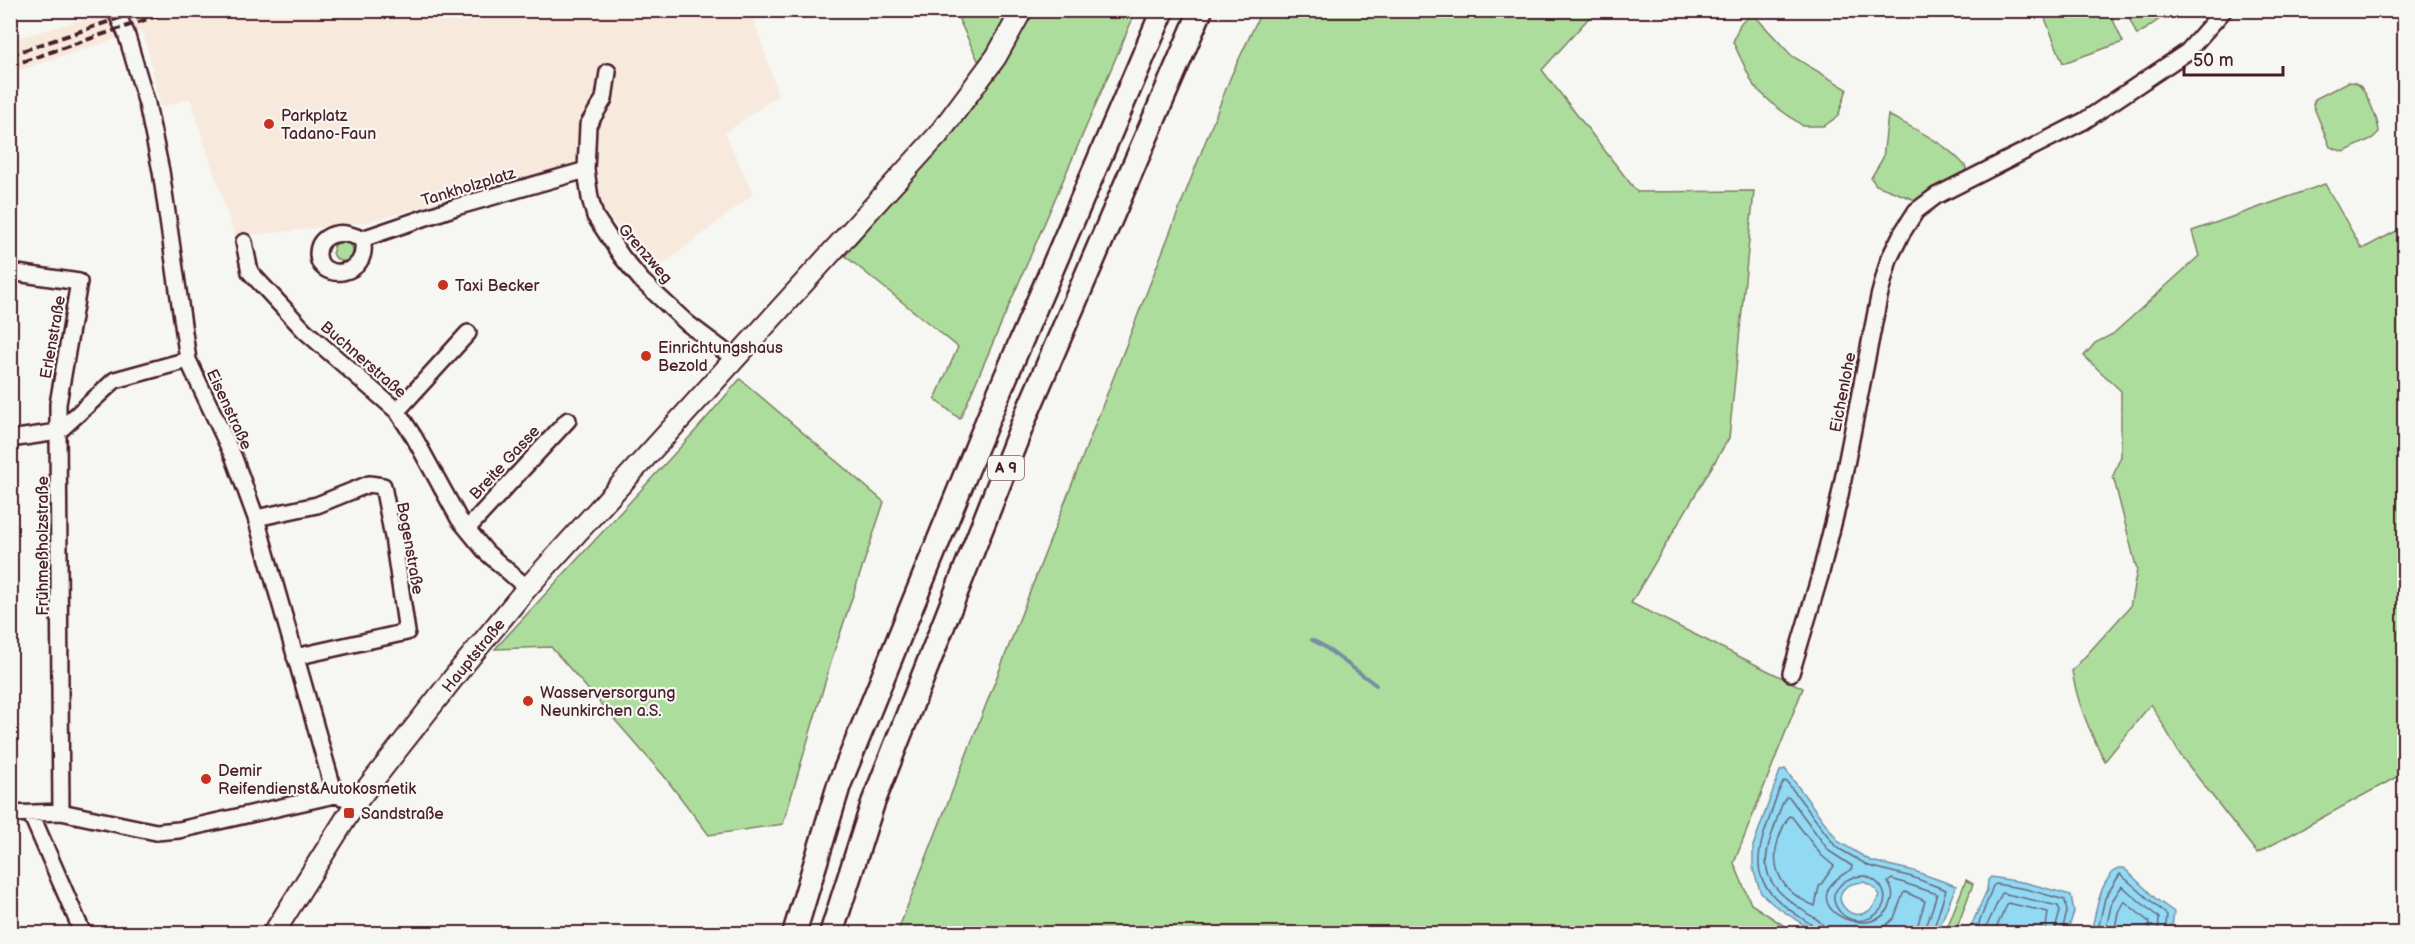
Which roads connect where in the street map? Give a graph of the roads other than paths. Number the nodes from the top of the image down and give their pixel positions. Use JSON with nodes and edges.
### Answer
{"nodes":[{"id":1,"x":115,"y":10,"type":"edge"},
{"id":2,"x":1022,"y":10,"type":"edge"},
{"id":3,"x":1163,"y":10,"type":"edge"},
{"id":4,"x":1201,"y":10,"type":"edge"},
{"id":5,"x":2224,"y":10,"type":"edge"},
{"id":6,"x":608,"y":72,"type":"dead end"},
{"id":7,"x":586,"y":170,"type":"junction"},
{"id":8,"x":362,"y":238,"type":"dead end"},
{"id":9,"x":244,"y":243,"type":"dead end"},
{"id":10,"x":10,"y":272,"type":"edge"},
{"id":11,"x":468,"y":333,"type":"dead end"},
{"id":12,"x":735,"y":359,"type":"junction"},
{"id":13,"x":188,"y":360,"type":"junction"},
{"id":14,"x":397,"y":411,"type":"junction"},
{"id":15,"x":568,"y":420,"type":"dead end"},
{"id":16,"x":58,"y":432,"type":"junction"},
{"id":17,"x":10,"y":439,"type":"edge"},
{"id":18,"x":256,"y":518,"type":"junction"},
{"id":19,"x":467,"y":529,"type":"junction"},
{"id":20,"x":527,"y":588,"type":"junction"},
{"id":21,"x":295,"y":657,"type":"junction"},
{"id":22,"x":1791,"y":673,"type":"dead end"},
{"id":23,"x":335,"y":795,"type":"junction"},
{"id":24,"x":357,"y":801,"type":"junction"},
{"id":25,"x":62,"y":812,"type":"junction"},
{"id":26,"x":10,"y":814,"type":"edge"},
{"id":27,"x":32,"y":814,"type":"junction"},
{"id":28,"x":81,"y":929,"type":"dead end"},
{"id":29,"x":273,"y":933,"type":"edge"},
{"id":30,"x":794,"y":933,"type":"edge"},
{"id":31,"x":831,"y":933,"type":"edge"}],
"edges":[{"from":1,"to":13,"type":"street","name":"Eisenstraße"},
{"from":2,"to":12,"type":"main road","name":"Hauptstraße"},
{"from":3,"to":30,"type":"highway","number":"A 9"},
{"from":4,"to":31,"type":"highway","number":"A 9"},
{"from":5,"to":22,"type":"street","name":"Eichenlohe"},
{"from":6,"to":7,"type":"street","name":"Grenzweg"},
{"from":7,"to":8,"type":"street","name":"Tankholzplatz"},
{"from":7,"to":12,"type":"street","name":"Grenzweg"},
{"from":9,"to":14,"type":"street","name":"Buchnerstraße"},
{"from":10,"to":16,"type":"street","name":"Erlenstraße"},
{"from":11,"to":14,"type":"street"},
{"from":12,"to":20,"type":"main road","name":"Hauptstraße"},
{"from":13,"to":16,"type":"street"},
{"from":13,"to":18,"type":"street","name":"Eisenstraße"},
{"from":14,"to":19,"type":"street","name":"Buchnerstraße"},
{"from":15,"to":19,"type":"street","name":"Breite Gasse"},
{"from":16,"to":17,"type":"street"},
{"from":16,"to":25,"type":"street","name":"Frühmeßholzstraße"},
{"from":18,"to":21,"type":"street","name":"Eisenstraße"},
{"from":18,"to":21,"type":"street","name":"Bogenstraße"},
{"from":19,"to":20,"type":"street","name":"Buchnerstraße"},
{"from":20,"to":24,"type":"main road","name":"Hauptstraße"},
{"from":21,"to":23,"type":"street","name":"Eisenstraße"},
{"from":23,"to":24,"type":"street"},
{"from":23,"to":25,"type":"street"},
{"from":24,"to":29,"type":"main road","name":"Hauptstraße"},
{"from":25,"to":27,"type":"street"},
{"from":26,"to":27,"type":"street"},
{"from":27,"to":28,"type":"street"}]}
